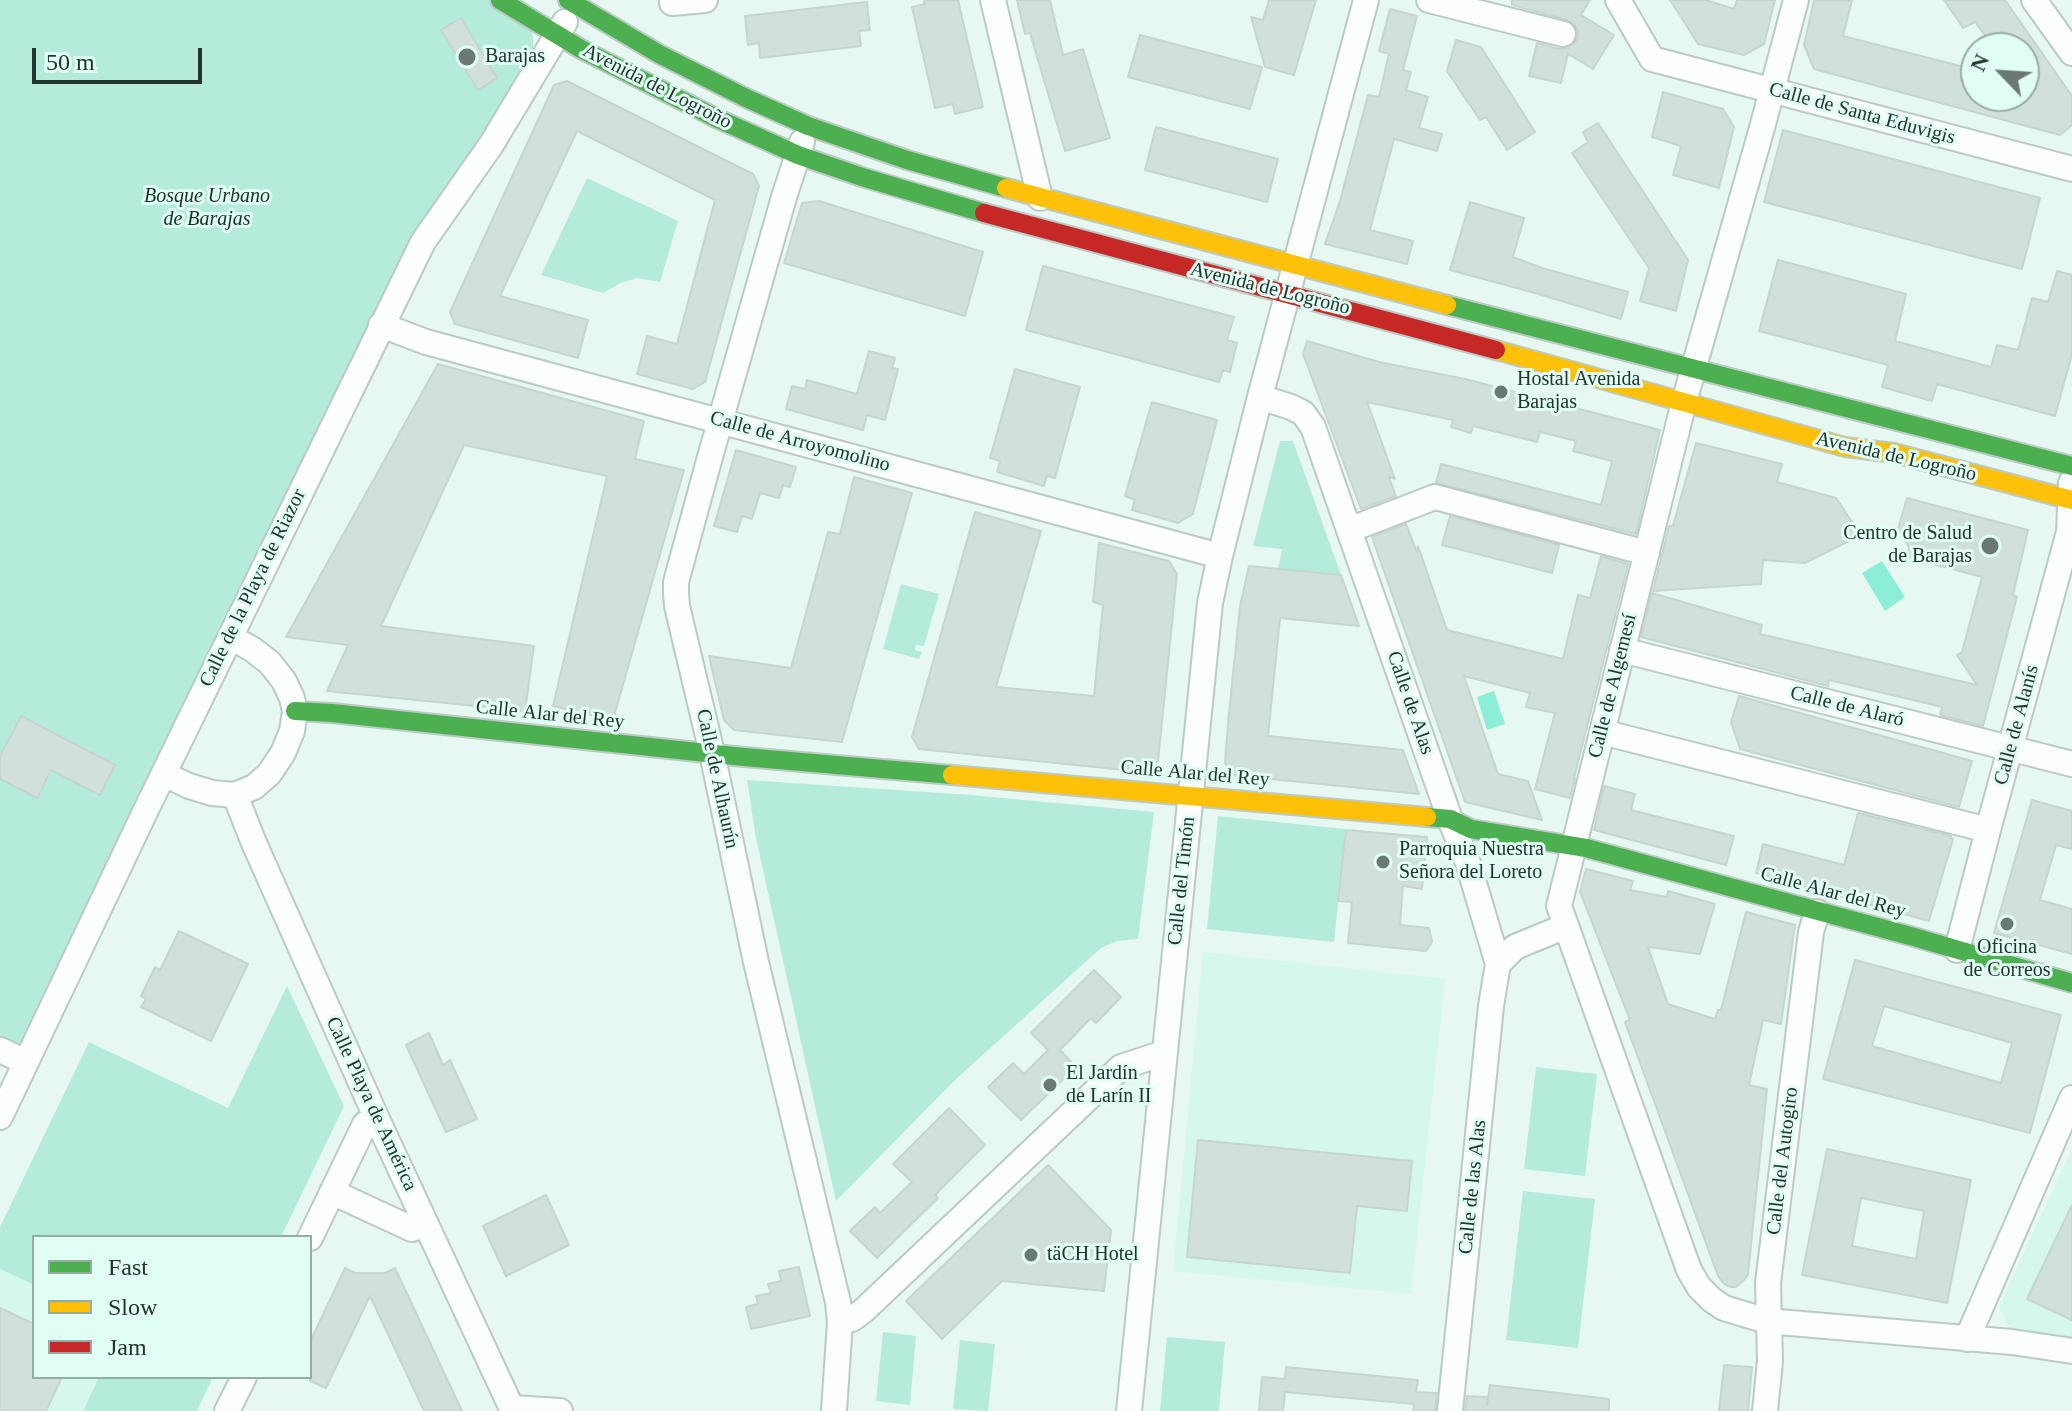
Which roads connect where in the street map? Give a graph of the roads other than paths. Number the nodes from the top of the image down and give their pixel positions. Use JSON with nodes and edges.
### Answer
{"nodes":[{"id":1,"x":500,"y":0,"type":"edge"},
{"id":2,"x":705,"y":0,"type":"edge"},
{"id":3,"x":993,"y":0,"type":"edge"},
{"id":4,"x":1366,"y":0,"type":"edge"},
{"id":5,"x":1429,"y":0,"type":"edge"},
{"id":6,"x":1618,"y":0,"type":"edge"},
{"id":7,"x":1796,"y":0,"type":"edge"},
{"id":8,"x":2034,"y":0,"type":"edge"},
{"id":9,"x":672,"y":3,"type":"dead end"},
{"id":10,"x":1494,"y":8,"type":"edge"},
{"id":11,"x":567,"y":14,"type":"edge"},
{"id":12,"x":620,"y":31,"type":"joint"},
{"id":13,"x":1563,"y":34,"type":"dead end"},
{"id":14,"x":2072,"y":53,"type":"edge"},
{"id":15,"x":1773,"y":90,"type":"junction"},
{"id":16,"x":808,"y":126,"type":"junction"},
{"id":17,"x":798,"y":155,"type":"junction"},
{"id":18,"x":2072,"y":169,"type":"edge"},
{"id":19,"x":1040,"y":198,"type":"junction"},
{"id":20,"x":1295,"y":265,"type":"junction"},
{"id":21,"x":1288,"y":293,"type":"junction"},
{"id":22,"x":381,"y":325,"type":"junction"},
{"id":23,"x":1694,"y":370,"type":"junction"},
{"id":24,"x":1260,"y":397,"type":"junction"},
{"id":25,"x":1684,"y":402,"type":"junction"},
{"id":26,"x":720,"y":422,"type":"junction"},
{"id":27,"x":2072,"y":465,"type":"edge"},
{"id":28,"x":2071,"y":499,"type":"edge"},
{"id":29,"x":1349,"y":530,"type":"junction"},
{"id":30,"x":1647,"y":553,"type":"junction"},
{"id":31,"x":1220,"y":556,"type":"junction"},
{"id":32,"x":230,"y":637,"type":"junction"},
{"id":33,"x":1622,"y":650,"type":"junction"},
{"id":34,"x":295,"y":711,"type":"junction"},
{"id":35,"x":1602,"y":732,"type":"junction"},
{"id":36,"x":2011,"y":748,"type":"junction"},
{"id":37,"x":712,"y":753,"type":"junction"},
{"id":38,"x":2072,"y":764,"type":"edge"},
{"id":39,"x":164,"y":774,"type":"junction"},
{"id":40,"x":235,"y":795,"type":"junction"},
{"id":41,"x":1191,"y":795,"type":"junction"},
{"id":42,"x":1450,"y":819,"type":"junction"},
{"id":43,"x":1988,"y":830,"type":"junction"},
{"id":44,"x":1572,"y":845,"type":"junction"},
{"id":45,"x":1817,"y":912,"type":"junction"},
{"id":46,"x":1566,"y":926,"type":"junction"},
{"id":47,"x":1957,"y":950,"type":"junction"},
{"id":48,"x":1498,"y":964,"type":"junction"},
{"id":49,"x":2072,"y":983,"type":"edge"},
{"id":50,"x":0,"y":1050,"type":"edge"},
{"id":51,"x":1164,"y":1053,"type":"junction"},
{"id":52,"x":26,"y":1062,"type":"junction"},
{"id":53,"x":2072,"y":1098,"type":"edge"},
{"id":54,"x":0,"y":1117,"type":"edge"},
{"id":55,"x":377,"y":1119,"type":"junction"},
{"id":56,"x":332,"y":1192,"type":"junction"},
{"id":57,"x":426,"y":1224,"type":"junction"},
{"id":58,"x":311,"y":1235,"type":"edge"},
{"id":59,"x":1767,"y":1321,"type":"junction"},
{"id":60,"x":840,"y":1322,"type":"junction"},
{"id":61,"x":1967,"y":1339,"type":"junction"},
{"id":62,"x":2072,"y":1351,"type":"edge"},
{"id":63,"x":243,"y":1379,"type":"edge"},
{"id":64,"x":512,"y":1410,"type":"edge"},
{"id":65,"x":227,"y":1411,"type":"edge"},
{"id":66,"x":560,"y":1411,"type":"edge"},
{"id":67,"x":834,"y":1411,"type":"edge"},
{"id":68,"x":1129,"y":1411,"type":"edge"},
{"id":69,"x":1450,"y":1411,"type":"edge"},
{"id":70,"x":1765,"y":1411,"type":"edge"}],
"edges":[{"from":1,"to":11,"type":"main road","name":"Avenida de Logroño"},
{"from":2,"to":9,"type":"street"},
{"from":3,"to":19,"type":"street"},
{"from":4,"to":20,"type":"street","name":"Calle del Timón"},
{"from":5,"to":10,"type":"street"},
{"from":6,"to":15,"type":"street","name":"Calle de Santa Eduvigis"},
{"from":7,"to":15,"type":"street","name":"Calle de Algemesí"},
{"from":8,"to":14,"type":"street"},
{"from":10,"to":13,"type":"street"},
{"from":11,"to":12,"type":"street"},
{"from":11,"to":17,"type":"main road","name":"Avenida de Logroño"},
{"from":11,"to":22,"type":"street","name":"Calle de la Playa de Riazor"},
{"from":12,"to":16,"type":"main road","name":"Avenida de Logroño"},
{"from":15,"to":18,"type":"street","name":"Calle de Santa Eduvigis"},
{"from":15,"to":23,"type":"street","name":"Calle de Algemesí"},
{"from":16,"to":17,"type":"street","name":"Calle de Alhaurín"},
{"from":16,"to":19,"type":"main road","name":"Avenida de Logroño"},
{"from":17,"to":21,"type":"main road","name":"Avenida de Logroño"},
{"from":17,"to":26,"type":"street","name":"Calle de Alhaurín"},
{"from":19,"to":20,"type":"main road","name":"Avenida de Logroño"},
{"from":20,"to":21,"type":"street","name":"Calle del Timón"},
{"from":20,"to":23,"type":"main road","name":"Avenida de Logroño"},
{"from":21,"to":24,"type":"street","name":"Calle del Timón"},
{"from":21,"to":25,"type":"main road","name":"Avenida de Logroño"},
{"from":22,"to":26,"type":"street","name":"Calle de Arroyomolino"},
{"from":22,"to":32,"type":"street","name":"Calle de la Playa de Riazor"},
{"from":23,"to":25,"type":"street","name":"Calle de Algemesí"},
{"from":23,"to":27,"type":"main road","name":"Avenida de Logroño"},
{"from":24,"to":29,"type":"street","name":"Calle de Alas"},
{"from":24,"to":31,"type":"street","name":"Calle del Timón"},
{"from":25,"to":28,"type":"main road","name":"Avenida de Logroño"},
{"from":25,"to":30,"type":"street","name":"Calle de Algemesí"},
{"from":26,"to":31,"type":"street","name":"Calle de Arroyomolino"},
{"from":26,"to":37,"type":"street","name":"Calle de Alhaurín"},
{"from":27,"to":28,"type":"street","name":"Avenida de Logroño"},
{"from":28,"to":36,"type":"street","name":"Calle de Alanís"},
{"from":29,"to":30,"type":"street"},
{"from":29,"to":42,"type":"street","name":"Calle de Alas"},
{"from":30,"to":33,"type":"street","name":"Calle de Algemesí"},
{"from":31,"to":41,"type":"street","name":"Calle del Timón"},
{"from":32,"to":34,"type":"street"},
{"from":32,"to":39,"type":"street","name":"Calle de la Playa de Riazor"},
{"from":33,"to":35,"type":"street","name":"Calle de Algemesí"},
{"from":33,"to":36,"type":"street","name":"Calle de Alaró"},
{"from":34,"to":37,"type":"main road","name":"Calle Alar del Rey"},
{"from":34,"to":40,"type":"street"},
{"from":35,"to":43,"type":"street"},
{"from":35,"to":44,"type":"street","name":"Calle de Algemesí"},
{"from":36,"to":38,"type":"street","name":"Calle de Alaró"},
{"from":36,"to":43,"type":"street","name":"Calle de Alanís"},
{"from":37,"to":41,"type":"main road","name":"Calle Alar del Rey"},
{"from":37,"to":60,"type":"street","name":"Calle de Alhaurín"},
{"from":39,"to":40,"type":"street"},
{"from":39,"to":52,"type":"street","name":"Calle de la Playa de Riazor"},
{"from":40,"to":55,"type":"street","name":"Calle Playa de América"},
{"from":41,"to":42,"type":"main road","name":"Calle Alar del Rey"},
{"from":41,"to":51,"type":"street","name":"Calle del Timón"},
{"from":42,"to":44,"type":"main road","name":"Calle Alar del Rey"},
{"from":42,"to":48,"type":"street","name":"Calle de Alas"},
{"from":43,"to":47,"type":"street","name":"Calle de Alanís"},
{"from":44,"to":45,"type":"main road","name":"Calle Alar del Rey"},
{"from":44,"to":46,"type":"street","name":"Calle de Algemesí"},
{"from":45,"to":47,"type":"main road","name":"Calle Alar del Rey"},
{"from":45,"to":59,"type":"street","name":"Calle del Autogiro"},
{"from":46,"to":48,"type":"street"},
{"from":46,"to":59,"type":"street","name":"Calle de Algemesí"},
{"from":47,"to":49,"type":"main road","name":"Calle Alar del Rey"},
{"from":48,"to":69,"type":"street","name":"Calle de las Alas"},
{"from":50,"to":52,"type":"street"},
{"from":51,"to":60,"type":"street"},
{"from":51,"to":68,"type":"street","name":"Calle del Timón"},
{"from":52,"to":54,"type":"street","name":"Calle de la Playa de Riazor"},
{"from":53,"to":61,"type":"street"},
{"from":55,"to":56,"type":"street"},
{"from":55,"to":57,"type":"street","name":"Calle Playa de América"},
{"from":56,"to":57,"type":"street"},
{"from":56,"to":58,"type":"street"},
{"from":57,"to":64,"type":"street","name":"Calle Playa de América"},
{"from":59,"to":61,"type":"street","name":"Calle de Algemesí"},
{"from":59,"to":70,"type":"street","name":"Calle del Autogiro"},
{"from":60,"to":67,"type":"street","name":"Calle de Alhaurín"},
{"from":61,"to":62,"type":"street","name":"Calle de Algemesí"},
{"from":63,"to":65,"type":"street"},
{"from":64,"to":66,"type":"street"}]}
